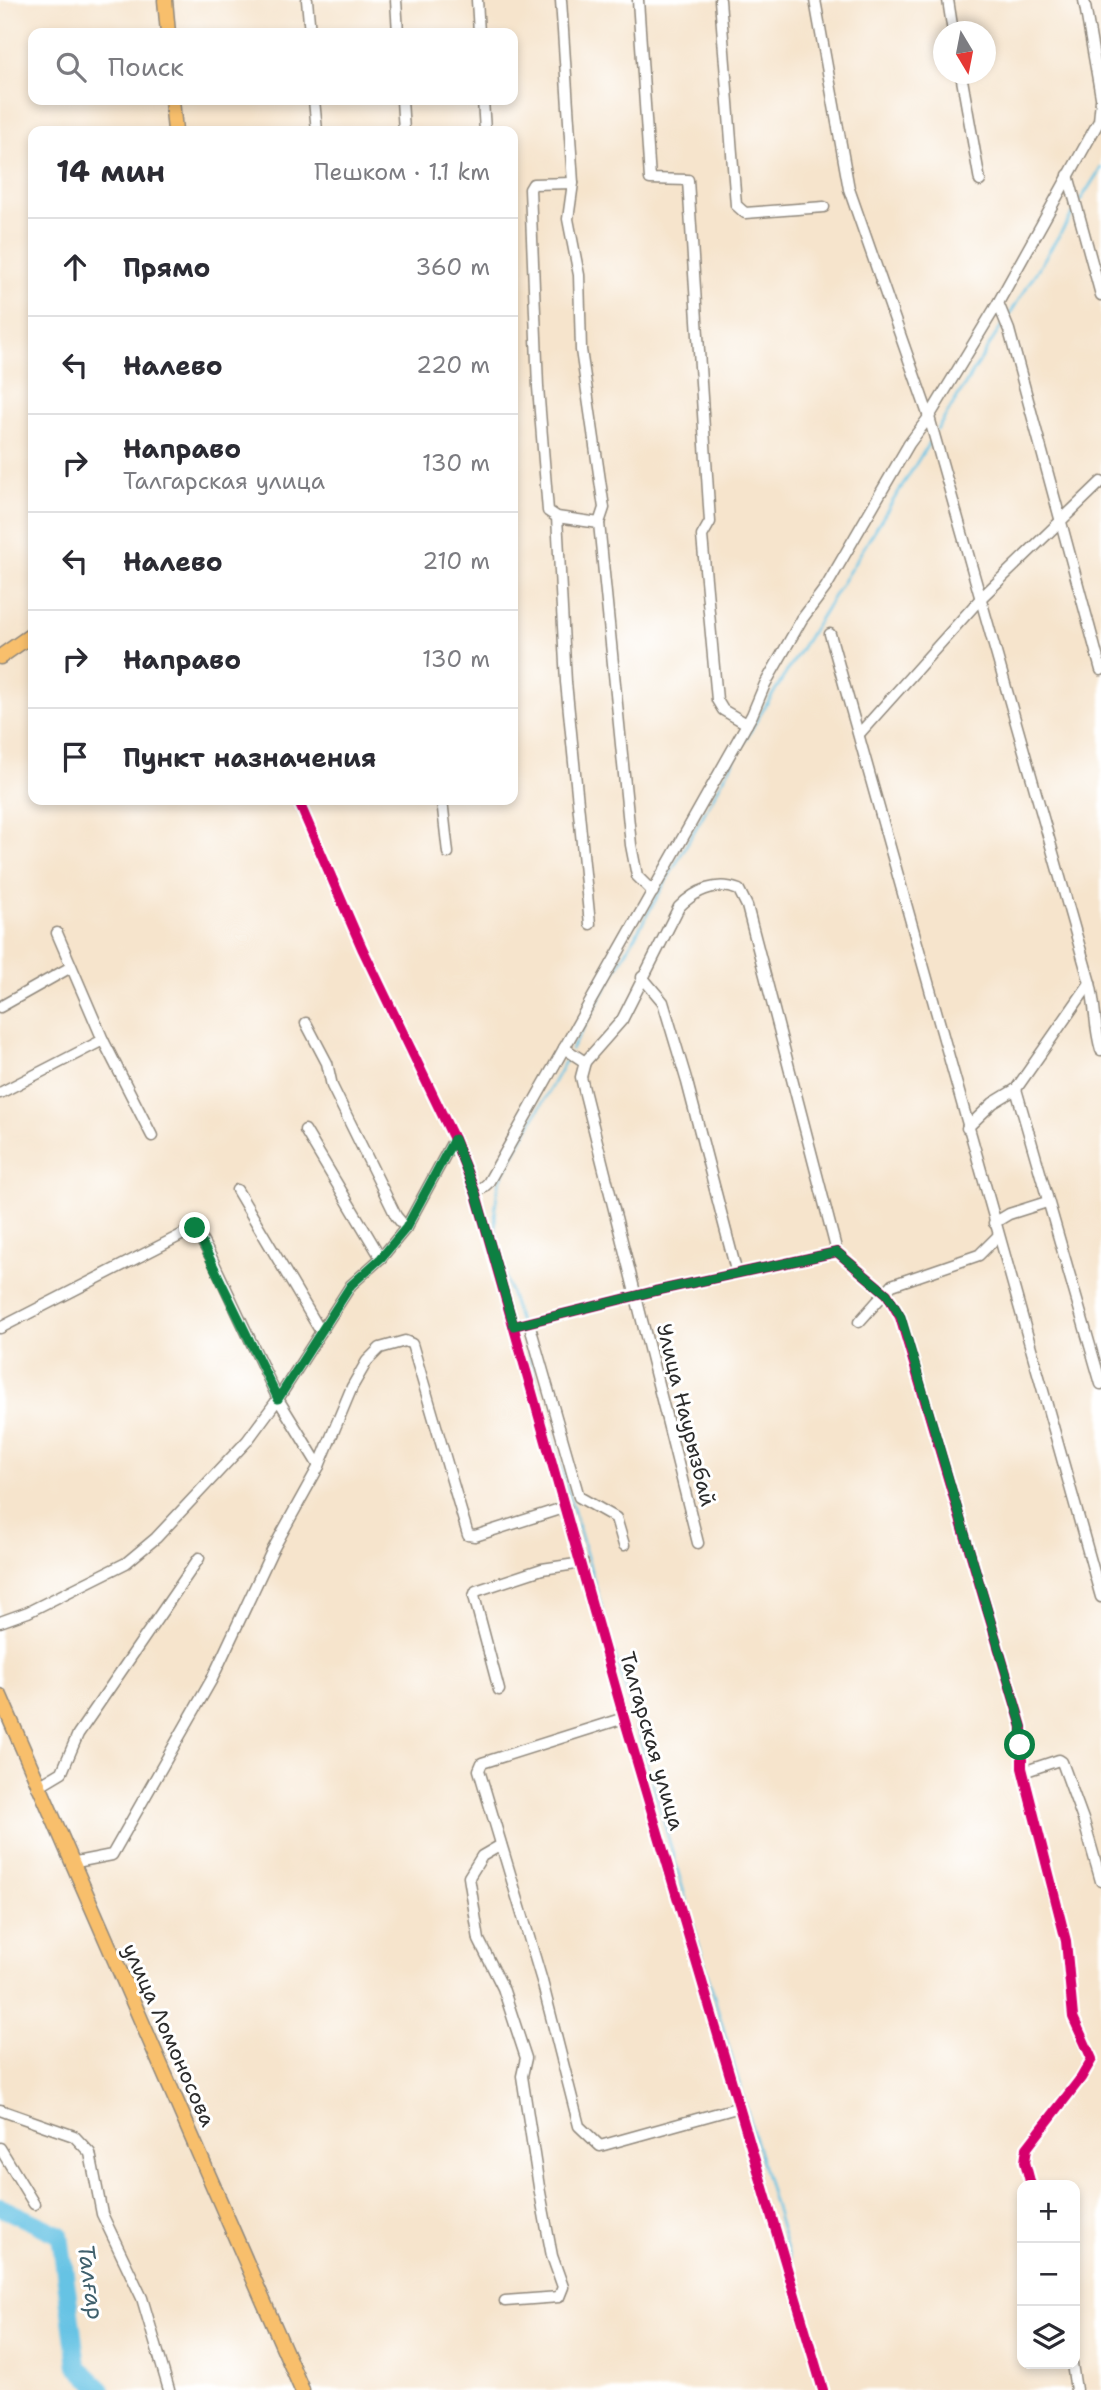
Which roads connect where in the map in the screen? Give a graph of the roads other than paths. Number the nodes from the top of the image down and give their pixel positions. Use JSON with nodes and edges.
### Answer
{"nodes":[{"id":1,"x":165,"y":0,"type":"edge"},
{"id":2,"x":307,"y":0,"type":"edge"},
{"id":3,"x":396,"y":0,"type":"edge"},
{"id":4,"x":477,"y":0,"type":"edge"},
{"id":5,"x":561,"y":0,"type":"edge"},
{"id":6,"x":638,"y":0,"type":"edge"},
{"id":7,"x":720,"y":0,"type":"edge"},
{"id":8,"x":815,"y":0,"type":"edge"},
{"id":9,"x":948,"y":0,"type":"edge"},
{"id":10,"x":1084,"y":0,"type":"edge"},
{"id":11,"x":951,"y":21,"type":"edge"},
{"id":12,"x":168,"y":28,"type":"edge"},
{"id":13,"x":310,"y":28,"type":"edge"},
{"id":14,"x":398,"y":28,"type":"edge"},
{"id":15,"x":479,"y":28,"type":"edge"},
{"id":16,"x":963,"y":84,"type":"edge"},
{"id":17,"x":1101,"y":98,"type":"edge"},
{"id":18,"x":172,"y":105,"type":"edge"},
{"id":19,"x":314,"y":105,"type":"edge"},
{"id":20,"x":402,"y":105,"type":"edge"},
{"id":21,"x":483,"y":105,"type":"edge"},
{"id":22,"x":175,"y":126,"type":"edge"},
{"id":23,"x":317,"y":126,"type":"edge"},
{"id":24,"x":404,"y":126,"type":"edge"},
{"id":25,"x":485,"y":126,"type":"edge"},
{"id":26,"x":1068,"y":175,"type":"junction"},
{"id":27,"x":980,"y":181,"type":"dead end"},
{"id":28,"x":573,"y":183,"type":"junction"},
{"id":29,"x":824,"y":207,"type":"dead end"},
{"id":30,"x":1101,"y":295,"type":"edge"},
{"id":31,"x":998,"y":303,"type":"junction"},
{"id":32,"x":929,"y":417,"type":"junction"},
{"id":33,"x":1101,"y":482,"type":"edge"},
{"id":34,"x":557,"y":517,"type":"junction"},
{"id":35,"x":599,"y":523,"type":"junction"},
{"id":36,"x":1062,"y":523,"type":"junction"},
{"id":37,"x":981,"y":598,"type":"junction"},
{"id":38,"x":830,"y":634,"type":"dead end"},
{"id":39,"x":28,"y":637,"type":"edge"},
{"id":40,"x":0,"y":657,"type":"edge"},
{"id":41,"x":1101,"y":670,"type":"edge"},
{"id":42,"x":747,"y":724,"type":"junction"},
{"id":43,"x":859,"y":734,"type":"junction"},
{"id":44,"x":300,"y":805,"type":"edge"},
{"id":45,"x":443,"y":805,"type":"edge"},
{"id":46,"x":448,"y":853,"type":"dead end"},
{"id":47,"x":653,"y":891,"type":"junction"},
{"id":48,"x":590,"y":924,"type":"dead end"},
{"id":49,"x":57,"y":933,"type":"dead end"},
{"id":50,"x":71,"y":967,"type":"junction"},
{"id":51,"x":642,"y":977,"type":"junction"},
{"id":52,"x":1090,"y":983,"type":"junction"},
{"id":53,"x":0,"y":1007,"type":"edge"},
{"id":54,"x":306,"y":1023,"type":"dead end"},
{"id":55,"x":103,"y":1040,"type":"junction"},
{"id":56,"x":1101,"y":1050,"type":"edge"},
{"id":57,"x":568,"y":1051,"type":"junction"},
{"id":58,"x":585,"y":1062,"type":"junction"},
{"id":59,"x":1016,"y":1088,"type":"junction"},
{"id":60,"x":0,"y":1093,"type":"edge"},
{"id":61,"x":967,"y":1128,"type":"junction"},
{"id":62,"x":305,"y":1130,"type":"dead end"},
{"id":63,"x":152,"y":1136,"type":"dead end"},
{"id":64,"x":454,"y":1139,"type":"junction"},
{"id":65,"x":237,"y":1190,"type":"dead end"},
{"id":66,"x":476,"y":1194,"type":"junction"},
{"id":67,"x":1047,"y":1202,"type":"junction"},
{"id":68,"x":995,"y":1223,"type":"junction"},
{"id":69,"x":406,"y":1228,"type":"junction"},
{"id":70,"x":998,"y":1236,"type":"junction"},
{"id":71,"x":837,"y":1252,"type":"junction"},
{"id":72,"x":381,"y":1258,"type":"junction"},
{"id":73,"x":737,"y":1274,"type":"junction"},
{"id":74,"x":887,"y":1294,"type":"junction"},
{"id":75,"x":637,"y":1296,"type":"junction"},
{"id":76,"x":859,"y":1322,"type":"dead end"},
{"id":77,"x":521,"y":1325,"type":"junction"},
{"id":78,"x":0,"y":1328,"type":"edge"},
{"id":79,"x":321,"y":1332,"type":"junction"},
{"id":80,"x":1101,"y":1384,"type":"edge"},
{"id":81,"x":278,"y":1399,"type":"junction"},
{"id":82,"x":319,"y":1466,"type":"junction"},
{"id":83,"x":566,"y":1507,"type":"junction"},
{"id":84,"x":698,"y":1543,"type":"dead end"},
{"id":85,"x":624,"y":1545,"type":"dead end"},
{"id":86,"x":199,"y":1558,"type":"dead end"},
{"id":87,"x":583,"y":1563,"type":"junction"},
{"id":88,"x":1101,"y":1597,"type":"edge"},
{"id":89,"x":0,"y":1622,"type":"edge"},
{"id":90,"x":499,"y":1690,"type":"dead end"},
{"id":91,"x":0,"y":1696,"type":"edge"},
{"id":92,"x":624,"y":1718,"type":"junction"},
{"id":93,"x":1023,"y":1772,"type":"junction"},
{"id":94,"x":37,"y":1787,"type":"junction"},
{"id":95,"x":501,"y":1844,"type":"junction"},
{"id":96,"x":71,"y":1863,"type":"junction"},
{"id":97,"x":1101,"y":1881,"type":"edge"},
{"id":98,"x":740,"y":2106,"type":"junction"},
{"id":99,"x":0,"y":2110,"type":"edge"},
{"id":100,"x":0,"y":2148,"type":"edge"},
{"id":101,"x":1030,"y":2180,"type":"edge"},
{"id":102,"x":34,"y":2204,"type":"dead end"},
{"id":103,"x":505,"y":2301,"type":"dead end"},
{"id":104,"x":1073,"y":2369,"type":"edge"},
{"id":105,"x":169,"y":2390,"type":"edge"},
{"id":106,"x":302,"y":2390,"type":"edge"},
{"id":107,"x":823,"y":2390,"type":"edge"},
{"id":108,"x":1076,"y":2390,"type":"edge"}],
"edges":[{"from":1,"to":12,"type":"main road"},
{"from":2,"to":13,"type":"street"},
{"from":3,"to":14,"type":"street"},
{"from":4,"to":15,"type":"street"},
{"from":5,"to":28,"type":"street"},
{"from":6,"to":42,"type":"street"},
{"from":7,"to":29,"type":"street"},
{"from":8,"to":32,"type":"street"},
{"from":9,"to":11,"type":"street"},
{"from":10,"to":17,"type":"street"},
{"from":16,"to":27,"type":"street"},
{"from":17,"to":26,"type":"street"},
{"from":18,"to":22,"type":"main road"},
{"from":19,"to":23,"type":"street"},
{"from":20,"to":24,"type":"street"},
{"from":21,"to":25,"type":"street"},
{"from":26,"to":30,"type":"street"},
{"from":26,"to":31,"type":"street"},
{"from":28,"to":34,"type":"street"},
{"from":28,"to":35,"type":"street"},
{"from":31,"to":32,"type":"street"},
{"from":31,"to":36,"type":"street"},
{"from":32,"to":37,"type":"street"},
{"from":32,"to":42,"type":"street"},
{"from":33,"to":36,"type":"street"},
{"from":34,"to":35,"type":"street"},
{"from":34,"to":48,"type":"street"},
{"from":35,"to":47,"type":"street"},
{"from":36,"to":37,"type":"street"},
{"from":36,"to":41,"type":"street"},
{"from":37,"to":43,"type":"street"},
{"from":37,"to":52,"type":"street"},
{"from":38,"to":43,"type":"street"},
{"from":39,"to":40,"type":"main road"},
{"from":42,"to":47,"type":"street"},
{"from":43,"to":61,"type":"street"},
{"from":44,"to":64,"type":"street","name":"Талгарская улица"},
{"from":45,"to":46,"type":"street"},
{"from":47,"to":57,"type":"street"},
{"from":49,"to":50,"type":"street"},
{"from":50,"to":53,"type":"street"},
{"from":50,"to":55,"type":"street"},
{"from":51,"to":58,"type":"street"},
{"from":51,"to":71,"type":"street"},
{"from":51,"to":73,"type":"street"},
{"from":52,"to":56,"type":"street"},
{"from":52,"to":59,"type":"street"},
{"from":54,"to":69,"type":"street"},
{"from":55,"to":60,"type":"street"},
{"from":55,"to":63,"type":"street"},
{"from":57,"to":58,"type":"street"},
{"from":57,"to":66,"type":"street"},
{"from":58,"to":75,"type":"street","name":"Улица Наурызбай"},
{"from":59,"to":61,"type":"street"},
{"from":59,"to":67,"type":"street"},
{"from":61,"to":68,"type":"street"},
{"from":62,"to":72,"type":"street"},
{"from":64,"to":66,"type":"street","name":"Талгарская улица"},
{"from":64,"to":69,"type":"street"},
{"from":65,"to":79,"type":"street"},
{"from":66,"to":77,"type":"street","name":"Талгарская улица"},
{"from":67,"to":68,"type":"street"},
{"from":67,"to":80,"type":"street"},
{"from":68,"to":70,"type":"street"},
{"from":69,"to":72,"type":"street"},
{"from":70,"to":74,"type":"street"},
{"from":70,"to":88,"type":"street"},
{"from":71,"to":73,"type":"street"},
{"from":71,"to":74,"type":"street"},
{"from":72,"to":79,"type":"street"},
{"from":73,"to":75,"type":"street"},
{"from":74,"to":76,"type":"street"},
{"from":74,"to":93,"type":"street"},
{"from":75,"to":77,"type":"street"},
{"from":75,"to":84,"type":"street","name":"Улица Наурызбай"},
{"from":77,"to":83,"type":"street","name":"Талгарская улица"},
{"from":77,"to":85,"type":"street"},
{"from":78,"to":81,"type":"street"},
{"from":79,"to":81,"type":"street"},
{"from":81,"to":82,"type":"street"},
{"from":81,"to":89,"type":"street"},
{"from":82,"to":83,"type":"street"},
{"from":82,"to":96,"type":"street"},
{"from":83,"to":87,"type":"street","name":"Талгарская улица"},
{"from":86,"to":94,"type":"street"},
{"from":87,"to":90,"type":"street"},
{"from":87,"to":92,"type":"street","name":"Талгарская улица"},
{"from":91,"to":94,"type":"main road","name":"улица Ломоносова"},
{"from":92,"to":95,"type":"street"},
{"from":92,"to":98,"type":"street","name":"Талгарская улица"},
{"from":93,"to":97,"type":"street"},
{"from":93,"to":101,"type":"street"},
{"from":94,"to":96,"type":"main road","name":"улица Ломоносова"},
{"from":95,"to":98,"type":"street"},
{"from":95,"to":103,"type":"street"},
{"from":96,"to":106,"type":"main road","name":"улица Ломоносова"},
{"from":98,"to":107,"type":"street","name":"Талгарская улица"},
{"from":99,"to":105,"type":"street"},
{"from":100,"to":102,"type":"street"},
{"from":104,"to":108,"type":"street"}]}
